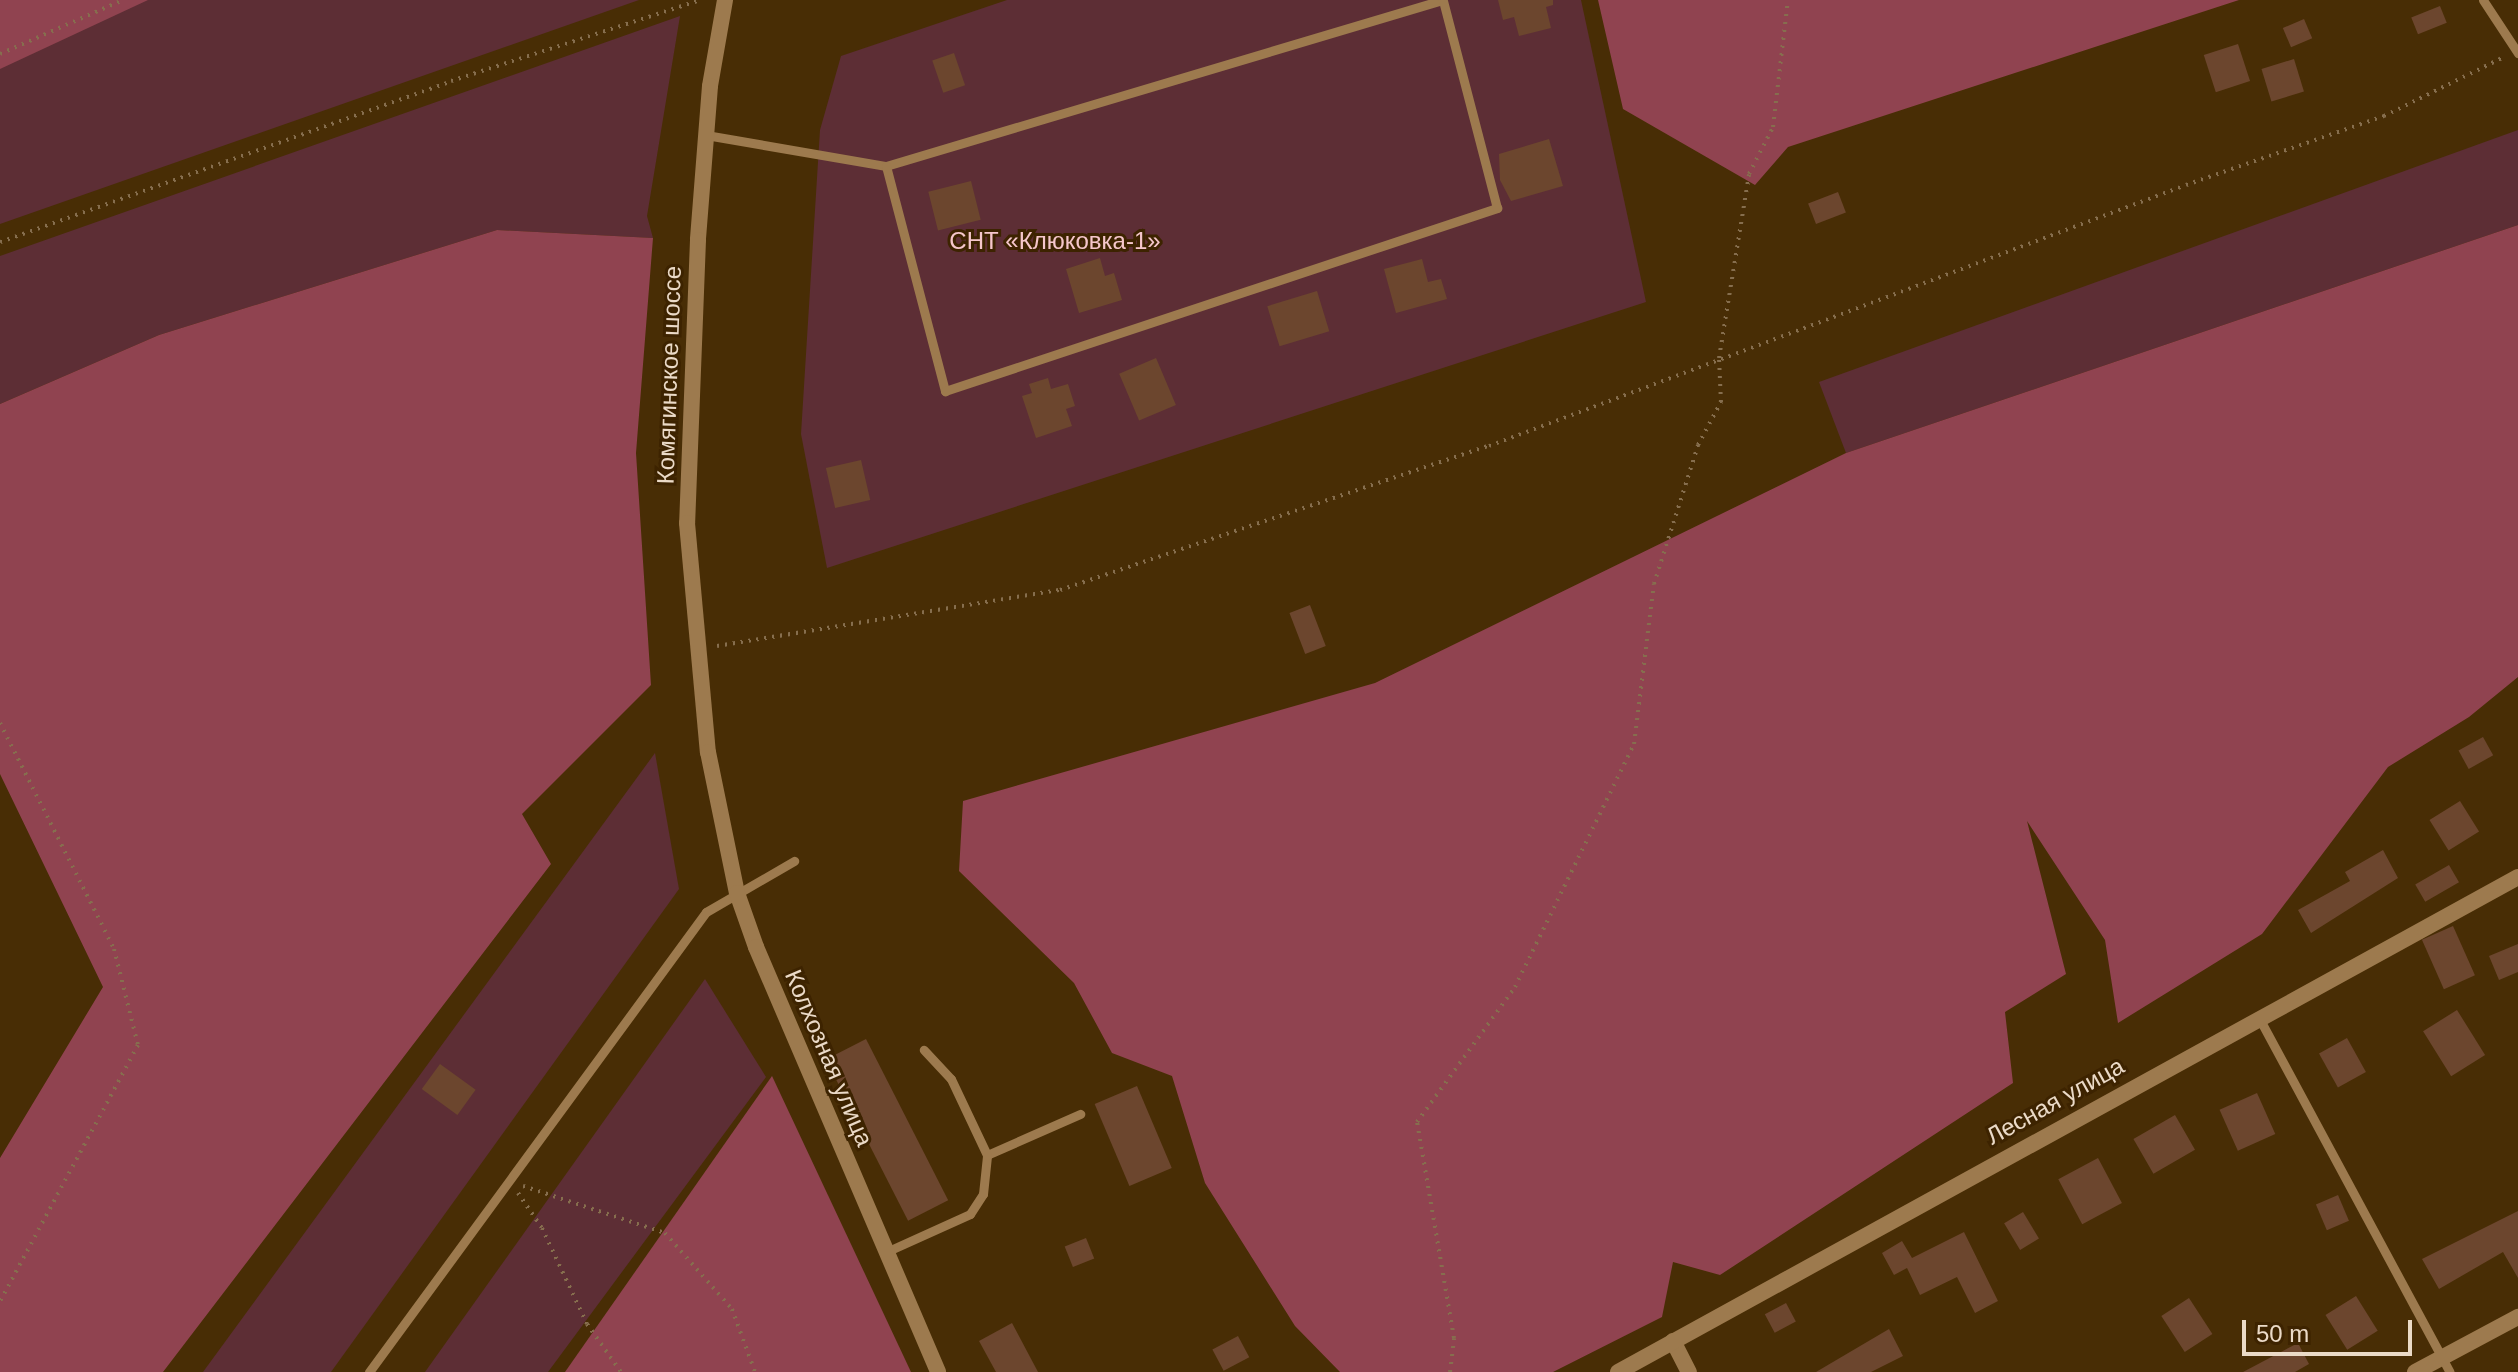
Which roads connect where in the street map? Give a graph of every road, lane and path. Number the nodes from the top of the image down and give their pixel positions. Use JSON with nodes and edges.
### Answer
{"nodes":[{"id":1,"x":123,"y":0,"type":"edge"},
{"id":2,"x":701,"y":0,"type":"edge"},
{"id":3,"x":725,"y":0,"type":"edge"},
{"id":4,"x":1442,"y":0,"type":"edge"},
{"id":5,"x":1788,"y":0,"type":"edge"},
{"id":6,"x":2483,"y":0,"type":"edge"},
{"id":7,"x":2517,"y":52,"type":"edge"},
{"id":8,"x":0,"y":54,"type":"edge"},
{"id":9,"x":706,"y":135,"type":"junction"},
{"id":10,"x":886,"y":166,"type":"junction"},
{"id":11,"x":0,"y":242,"type":"edge"},
{"id":12,"x":1719,"y":358,"type":"junction"},
{"id":13,"x":699,"y":649,"type":"junction"},
{"id":14,"x":0,"y":723,"type":"edge"},
{"id":15,"x":708,"y":752,"type":"joint"},
{"id":16,"x":794,"y":861,"type":"dead end"},
{"id":17,"x":2518,"y":877,"type":"edge"},
{"id":18,"x":737,"y":893,"type":"junction"},
{"id":19,"x":2258,"y":1016,"type":"junction"},
{"id":20,"x":924,"y":1050,"type":"dead end"},
{"id":21,"x":1080,"y":1114,"type":"dead end"},
{"id":22,"x":987,"y":1155,"type":"junction"},
{"id":23,"x":509,"y":1181,"type":"junction"},
{"id":24,"x":886,"y":1252,"type":"junction"},
{"id":25,"x":0,"y":1301,"type":"edge"},
{"id":26,"x":2518,"y":1317,"type":"edge"},
{"id":27,"x":1673,"y":1341,"type":"junction"},
{"id":28,"x":2446,"y":1364,"type":"edge"},
{"id":29,"x":369,"y":1372,"type":"edge"},
{"id":30,"x":621,"y":1372,"type":"edge"},
{"id":31,"x":755,"y":1372,"type":"edge"},
{"id":32,"x":938,"y":1372,"type":"edge"},
{"id":33,"x":1450,"y":1372,"type":"edge"},
{"id":34,"x":1618,"y":1372,"type":"edge"},
{"id":35,"x":1689,"y":1372,"type":"edge"},
{"id":36,"x":2415,"y":1372,"type":"edge"}],
"edges":[{"from":1,"to":8,"type":"path"},
{"from":2,"to":11,"type":"path"},
{"from":3,"to":9,"type":"street","name":"Комягинское шоссе"},
{"from":4,"to":10,"type":"lane"},
{"from":4,"to":10,"type":"lane"},
{"from":5,"to":12,"type":"path"},
{"from":6,"to":7,"type":"lane"},
{"from":7,"to":12,"type":"path"},
{"from":9,"to":10,"type":"lane"},
{"from":9,"to":13,"type":"street","name":"Комягинское шоссе"},
{"from":12,"to":13,"type":"path"},
{"from":12,"to":33,"type":"path"},
{"from":13,"to":15,"type":"street","name":"Комягинское шоссе"},
{"from":14,"to":25,"type":"path"},
{"from":15,"to":18,"type":"street","name":"Колхозная улица"},
{"from":16,"to":18,"type":"lane"},
{"from":17,"to":19,"type":"street","name":"Лесная улица"},
{"from":18,"to":23,"type":"lane"},
{"from":18,"to":24,"type":"street","name":"Колхозная улица"},
{"from":19,"to":27,"type":"street","name":"Лесная улица"},
{"from":19,"to":28,"type":"lane"},
{"from":20,"to":22,"type":"lane"},
{"from":21,"to":22,"type":"lane"},
{"from":22,"to":24,"type":"lane"},
{"from":23,"to":29,"type":"lane"},
{"from":23,"to":30,"type":"path"},
{"from":23,"to":31,"type":"path"},
{"from":24,"to":32,"type":"street","name":"Колхозная улица"},
{"from":26,"to":28,"type":"street"},
{"from":27,"to":34,"type":"street","name":"Лесная улица"},
{"from":27,"to":35,"type":"street"},
{"from":28,"to":36,"type":"street"}]}
